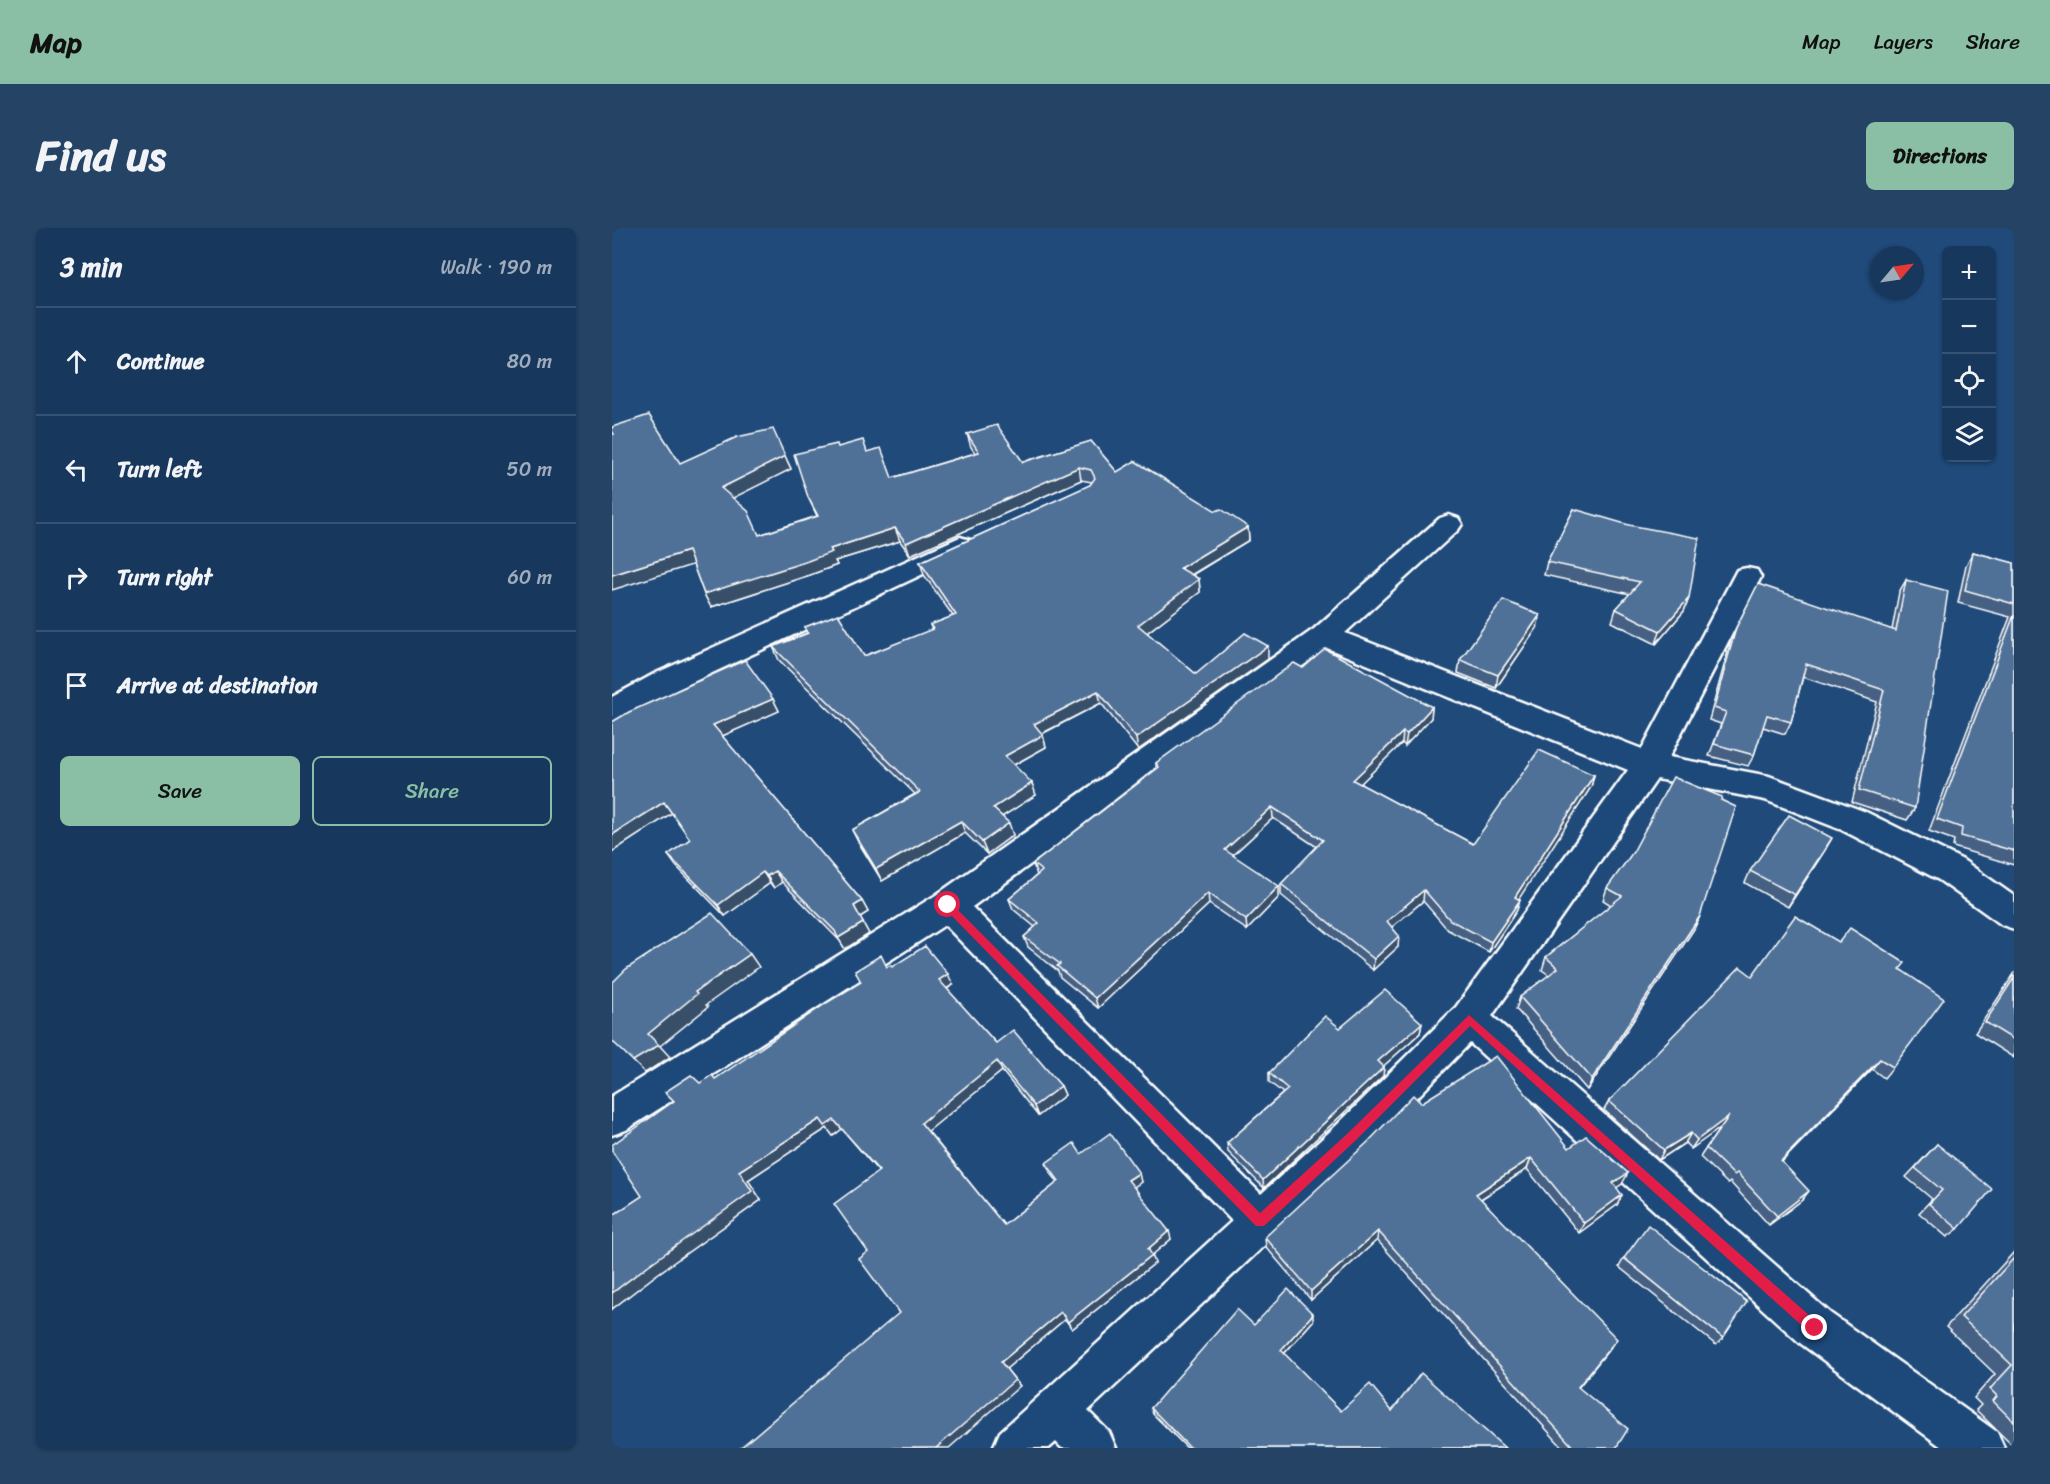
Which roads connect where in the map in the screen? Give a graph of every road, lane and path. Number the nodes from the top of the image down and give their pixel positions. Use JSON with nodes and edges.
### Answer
{"nodes":[{"id":1,"x":1449,"y":524,"type":"dead end"},
{"id":2,"x":981,"y":537,"type":"edge"},
{"id":3,"x":1747,"y":577,"type":"dead end"},
{"id":4,"x":1324,"y":636,"type":"junction"},
{"id":5,"x":612,"y":711,"type":"edge"},
{"id":6,"x":1649,"y":765,"type":"junction"},
{"id":7,"x":948,"y":905,"type":"junction"},
{"id":8,"x":2014,"y":915,"type":"edge"},
{"id":9,"x":1469,"y":1019,"type":"junction"},
{"id":10,"x":612,"y":1117,"type":"edge"},
{"id":11,"x":1260,"y":1221,"type":"junction"},
{"id":12,"x":1057,"y":1412,"type":"junction"},
{"id":13,"x":1016,"y":1448,"type":"edge"},
{"id":14,"x":1093,"y":1448,"type":"edge"},
{"id":15,"x":1981,"y":1448,"type":"edge"}],
"edges":[{"from":1,"to":4,"type":"street"},
{"from":2,"to":5,"type":"street"},
{"from":3,"to":6,"type":"street"},
{"from":4,"to":6,"type":"street"},
{"from":4,"to":7,"type":"street"},
{"from":6,"to":8,"type":"street"},
{"from":6,"to":9,"type":"street"},
{"from":7,"to":10,"type":"street"},
{"from":7,"to":11,"type":"street"},
{"from":9,"to":11,"type":"street"},
{"from":9,"to":15,"type":"street"},
{"from":11,"to":12,"type":"street"},
{"from":12,"to":13,"type":"street"},
{"from":12,"to":14,"type":"street"}]}
